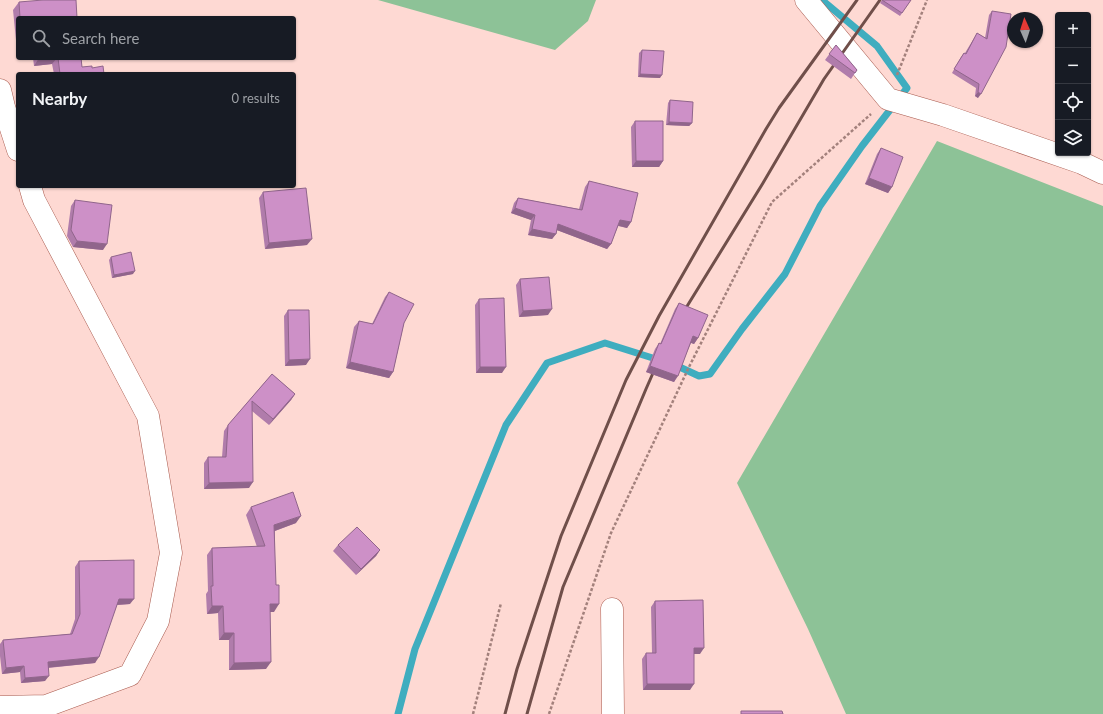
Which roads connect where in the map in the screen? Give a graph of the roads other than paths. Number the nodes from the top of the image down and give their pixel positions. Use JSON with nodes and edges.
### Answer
{"nodes":[{"id":1,"x":806,"y":0,"type":"edge"},
{"id":2,"x":0,"y":90,"type":"edge"},
{"id":3,"x":16,"y":144,"type":"edge"},
{"id":4,"x":1103,"y":173,"type":"edge"},
{"id":5,"x":31,"y":188,"type":"edge"},
{"id":6,"x":612,"y":610,"type":"dead end"},
{"id":7,"x":0,"y":707,"type":"edge"},
{"id":8,"x":613,"y":714,"type":"edge"}],
"edges":[{"from":1,"to":4,"type":"street"},
{"from":2,"to":3,"type":"street"},
{"from":5,"to":7,"type":"street"},
{"from":6,"to":8,"type":"street"}]}
